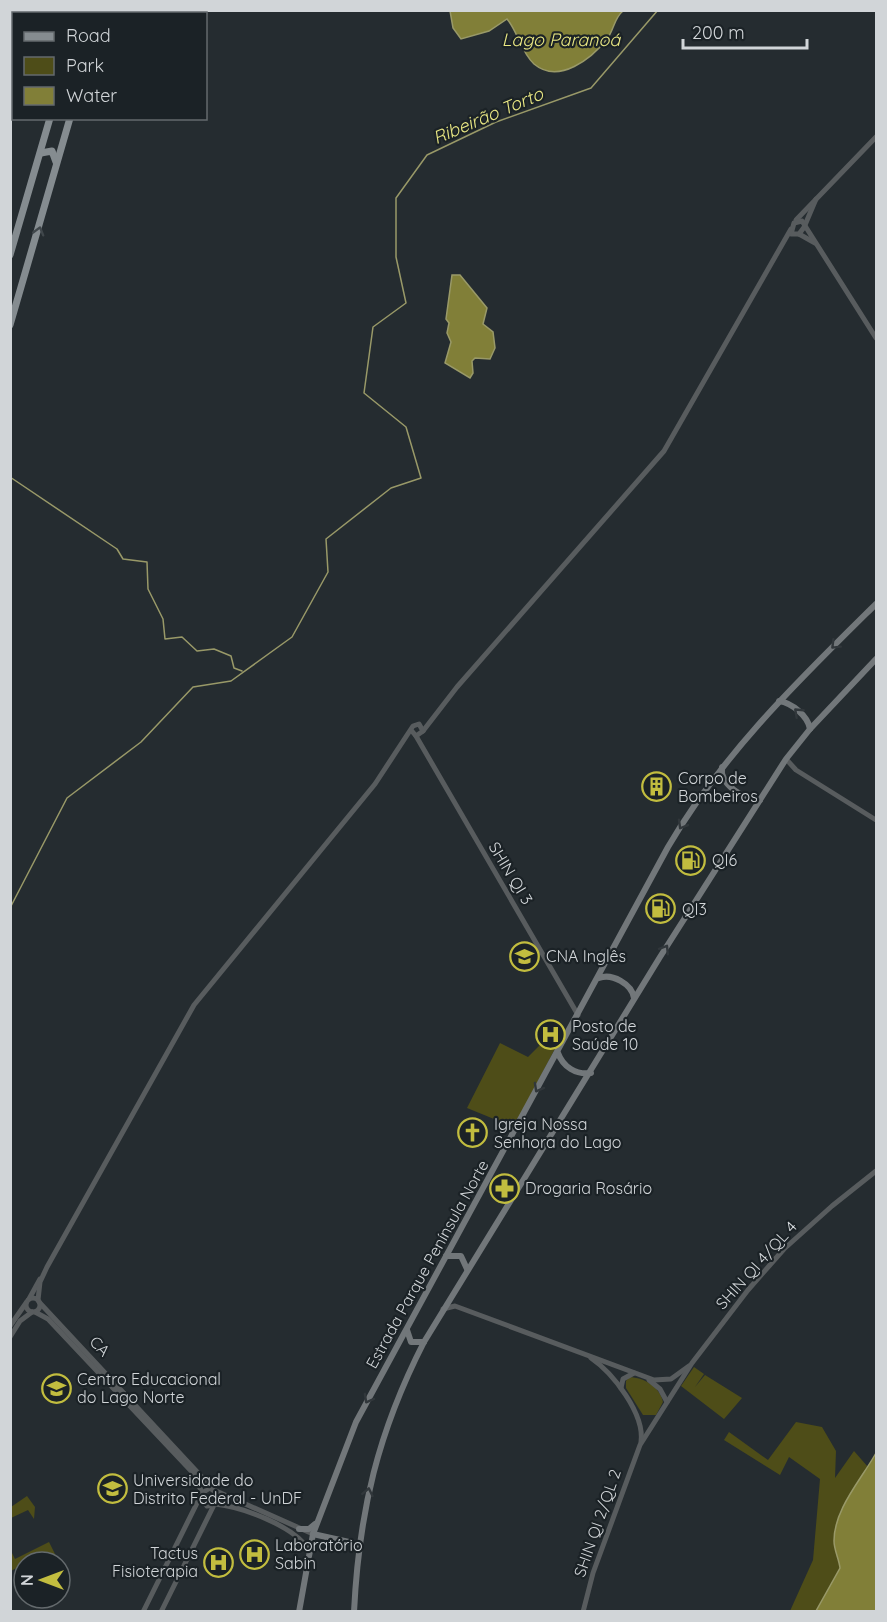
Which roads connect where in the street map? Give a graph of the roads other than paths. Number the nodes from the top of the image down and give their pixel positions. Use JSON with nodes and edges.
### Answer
{"nodes":[{"id":1,"x":49,"y":120,"type":"edge"},
{"id":2,"x":69,"y":120,"type":"edge"},
{"id":3,"x":876,"y":137,"type":"edge"},
{"id":4,"x":40,"y":153,"type":"junction"},
{"id":5,"x":57,"y":165,"type":"junction"},
{"id":6,"x":817,"y":198,"type":"junction"},
{"id":7,"x":795,"y":222,"type":"junction"},
{"id":8,"x":805,"y":225,"type":"junction"},
{"id":9,"x":794,"y":233,"type":"junction"},
{"id":10,"x":816,"y":244,"type":"junction"},
{"id":11,"x":10,"y":255,"type":"edge"},
{"id":12,"x":12,"y":316,"type":"edge"},
{"id":13,"x":10,"y":325,"type":"edge"},
{"id":14,"x":876,"y":338,"type":"edge"},
{"id":15,"x":876,"y":604,"type":"edge"},
{"id":16,"x":876,"y":659,"type":"edge"},
{"id":17,"x":779,"y":701,"type":"junction"},
{"id":18,"x":436,"y":712,"type":"junction"},
{"id":19,"x":419,"y":724,"type":"junction"},
{"id":20,"x":810,"y":729,"type":"junction"},
{"id":21,"x":411,"y":730,"type":"junction"},
{"id":22,"x":423,"y":732,"type":"junction"},
{"id":23,"x":416,"y":736,"type":"junction"},
{"id":24,"x":404,"y":744,"type":"junction"},
{"id":25,"x":428,"y":756,"type":"junction"},
{"id":26,"x":786,"y":759,"type":"junction"},
{"id":27,"x":722,"y":766,"type":"junction"},
{"id":28,"x":782,"y":766,"type":"junction"},
{"id":29,"x":796,"y":770,"type":"junction"},
{"id":30,"x":760,"y":800,"type":"junction"},
{"id":31,"x":876,"y":820,"type":"edge"},
{"id":32,"x":598,"y":978,"type":"junction"},
{"id":33,"x":634,"y":999,"type":"junction"},
{"id":34,"x":572,"y":1002,"type":"junction"},
{"id":35,"x":583,"y":1006,"type":"junction"},
{"id":36,"x":578,"y":1015,"type":"junction"},
{"id":37,"x":558,"y":1053,"type":"junction"},
{"id":38,"x":591,"y":1073,"type":"junction"},
{"id":39,"x":876,"y":1171,"type":"edge"},
{"id":40,"x":446,"y":1256,"type":"junction"},
{"id":41,"x":467,"y":1270,"type":"junction"},
{"id":42,"x":43,"y":1275,"type":"junction"},
{"id":43,"x":450,"y":1297,"type":"junction"},
{"id":44,"x":28,"y":1301,"type":"junction"},
{"id":45,"x":39,"y":1301,"type":"junction"},
{"id":46,"x":455,"y":1306,"type":"junction"},
{"id":47,"x":443,"y":1309,"type":"junction"},
{"id":48,"x":33,"y":1312,"type":"junction"},
{"id":49,"x":10,"y":1326,"type":"edge"},
{"id":50,"x":407,"y":1330,"type":"junction"},
{"id":51,"x":10,"y":1337,"type":"edge"},
{"id":52,"x":424,"y":1342,"type":"junction"},
{"id":53,"x":590,"y":1357,"type":"junction"},
{"id":54,"x":692,"y":1363,"type":"junction"},
{"id":55,"x":634,"y":1373,"type":"junction"},
{"id":56,"x":645,"y":1378,"type":"junction"},
{"id":57,"x":621,"y":1388,"type":"junction"},
{"id":58,"x":667,"y":1402,"type":"junction"},
{"id":59,"x":635,"y":1415,"type":"junction"},
{"id":60,"x":656,"y":1420,"type":"junction"},
{"id":61,"x":640,"y":1445,"type":"junction"},
{"id":62,"x":214,"y":1490,"type":"junction"},
{"id":63,"x":201,"y":1496,"type":"junction"},
{"id":64,"x":214,"y":1505,"type":"junction"},
{"id":65,"x":317,"y":1521,"type":"junction"},
{"id":66,"x":299,"y":1529,"type":"junction"},
{"id":67,"x":313,"y":1534,"type":"junction"},
{"id":68,"x":358,"y":1549,"type":"junction"},
{"id":69,"x":309,"y":1550,"type":"junction"},
{"id":70,"x":143,"y":1611,"type":"edge"},
{"id":71,"x":161,"y":1611,"type":"edge"},
{"id":72,"x":299,"y":1611,"type":"edge"},
{"id":73,"x":354,"y":1611,"type":"edge"},
{"id":74,"x":583,"y":1611,"type":"edge"}],
"edges":[{"from":1,"to":4,"type":"main road"},
{"from":2,"to":5,"type":"main road"},
{"from":3,"to":6,"type":"street"},
{"from":4,"to":5,"type":"main road"},
{"from":4,"to":11,"type":"main road"},
{"from":12,"to":5,"type":"main road","one_way":true},
{"from":6,"to":7,"type":"street"},
{"from":6,"to":8,"type":"street"},
{"from":7,"to":8,"type":"street"},
{"from":7,"to":9,"type":"street"},
{"from":8,"to":9,"type":"street"},
{"from":8,"to":10,"type":"street"},
{"from":9,"to":10,"type":"street"},
{"from":9,"to":18,"type":"street"},
{"from":10,"to":14,"type":"street"},
{"from":12,"to":13,"type":"main road"},
{"from":15,"to":17,"type":"main road","name":"Estrada Parque Península Norte","one_way":true},
{"from":16,"to":20,"type":"main road"},
{"from":20,"to":17,"type":"main road","one_way":true},
{"from":17,"to":27,"type":"main road","name":"Estrada Parque Península Norte"},
{"from":18,"to":19,"type":"street"},
{"from":18,"to":22,"type":"street"},
{"from":19,"to":21,"type":"street"},
{"from":19,"to":22,"type":"street","name":"SHIN QI 3"},
{"from":20,"to":26,"type":"main road"},
{"from":21,"to":23,"type":"street","name":"SHIN QI 3"},
{"from":21,"to":24,"type":"street"},
{"from":22,"to":23,"type":"street"},
{"from":22,"to":25,"type":"street","name":"SHIN QI 3"},
{"from":23,"to":24,"type":"street"},
{"from":23,"to":25,"type":"street","name":"SHIN QI 3"},
{"from":24,"to":42,"type":"street"},
{"from":25,"to":34,"type":"street","name":"SHIN QI 3"},
{"from":26,"to":28,"type":"main road"},
{"from":26,"to":29,"type":"street"},
{"from":27,"to":30,"type":"main road"},
{"from":27,"to":32,"type":"main road","name":"Estrada Parque Península Norte","one_way":true},
{"from":28,"to":29,"type":"street"},
{"from":28,"to":30,"type":"main road"},
{"from":29,"to":31,"type":"street"},
{"from":33,"to":30,"type":"main road","one_way":true},
{"from":32,"to":33,"type":"main road"},
{"from":32,"to":35,"type":"main road","name":"Estrada Parque Península Norte"},
{"from":33,"to":38,"type":"main road"},
{"from":34,"to":35,"type":"street"},
{"from":34,"to":36,"type":"street","name":"SHIN QI 3"},
{"from":35,"to":36,"type":"main road","name":"Estrada Parque Península Norte"},
{"from":36,"to":37,"type":"main road","name":"Estrada Parque Península Norte"},
{"from":37,"to":38,"type":"main road"},
{"from":37,"to":40,"type":"main road","name":"Estrada Parque Península Norte","one_way":true},
{"from":38,"to":41,"type":"main road"},
{"from":39,"to":54,"type":"street","name":"SHIN QI 4/QL 4"},
{"from":40,"to":41,"type":"main road"},
{"from":40,"to":50,"type":"main road","name":"Estrada Parque Península Norte"},
{"from":41,"to":43,"type":"main road"},
{"from":42,"to":44,"type":"street"},
{"from":42,"to":45,"type":"street"},
{"from":43,"to":46,"type":"street"},
{"from":43,"to":47,"type":"main road"},
{"from":44,"to":45,"type":"street"},
{"from":44,"to":48,"type":"street","name":"CA"},
{"from":44,"to":49,"type":"street"},
{"from":45,"to":48,"type":"street"},
{"from":45,"to":62,"type":"street","name":"CA"},
{"from":46,"to":47,"type":"street"},
{"from":46,"to":53,"type":"street","name":"SHIN QI 4/QL 4"},
{"from":47,"to":52,"type":"main road"},
{"from":48,"to":51,"type":"street"},
{"from":48,"to":63,"type":"street","name":"CA"},
{"from":50,"to":52,"type":"main road"},
{"from":50,"to":65,"type":"main road","name":"Estrada Parque Península Norte","one_way":true},
{"from":68,"to":52,"type":"main road","one_way":true},
{"from":53,"to":55,"type":"street","name":"SHIN QI 4/QL 4"},
{"from":53,"to":57,"type":"street","name":"SHIN QI 4/QL 4"},
{"from":54,"to":56,"type":"street","name":"SHIN QI 4/QL 4"},
{"from":54,"to":58,"type":"street","name":"SHIN QI 4/QL 4"},
{"from":55,"to":56,"type":"street","name":"SHIN QI 4/QL 4"},
{"from":55,"to":57,"type":"street"},
{"from":56,"to":58,"type":"street"},
{"from":57,"to":59,"type":"street","name":"SHIN QI 4/QL 4"},
{"from":58,"to":60,"type":"street","name":"SHIN QI 4/QL 4"},
{"from":59,"to":60,"type":"street"},
{"from":59,"to":61,"type":"street","name":"SHIN QI 2/QL 2"},
{"from":60,"to":61,"type":"street","name":"SHIN QI 2/QL 2"},
{"from":61,"to":74,"type":"street","name":"SHIN QI 2/QL 2"},
{"from":62,"to":63,"type":"street"},
{"from":62,"to":64,"type":"street"},
{"from":62,"to":66,"type":"street","name":"CA"},
{"from":63,"to":64,"type":"street"},
{"from":63,"to":70,"type":"street"},
{"from":64,"to":69,"type":"street"},
{"from":64,"to":71,"type":"street"},
{"from":65,"to":66,"type":"main road"},
{"from":65,"to":67,"type":"main road","name":"Estrada Parque Península Norte"},
{"from":66,"to":67,"type":"street","name":"CA"},
{"from":67,"to":68,"type":"main road"},
{"from":67,"to":69,"type":"main road","name":"Estrada Parque Península Norte"},
{"from":68,"to":73,"type":"main road"},
{"from":69,"to":72,"type":"main road","name":"Estrada Parque Península Norte"}]}
